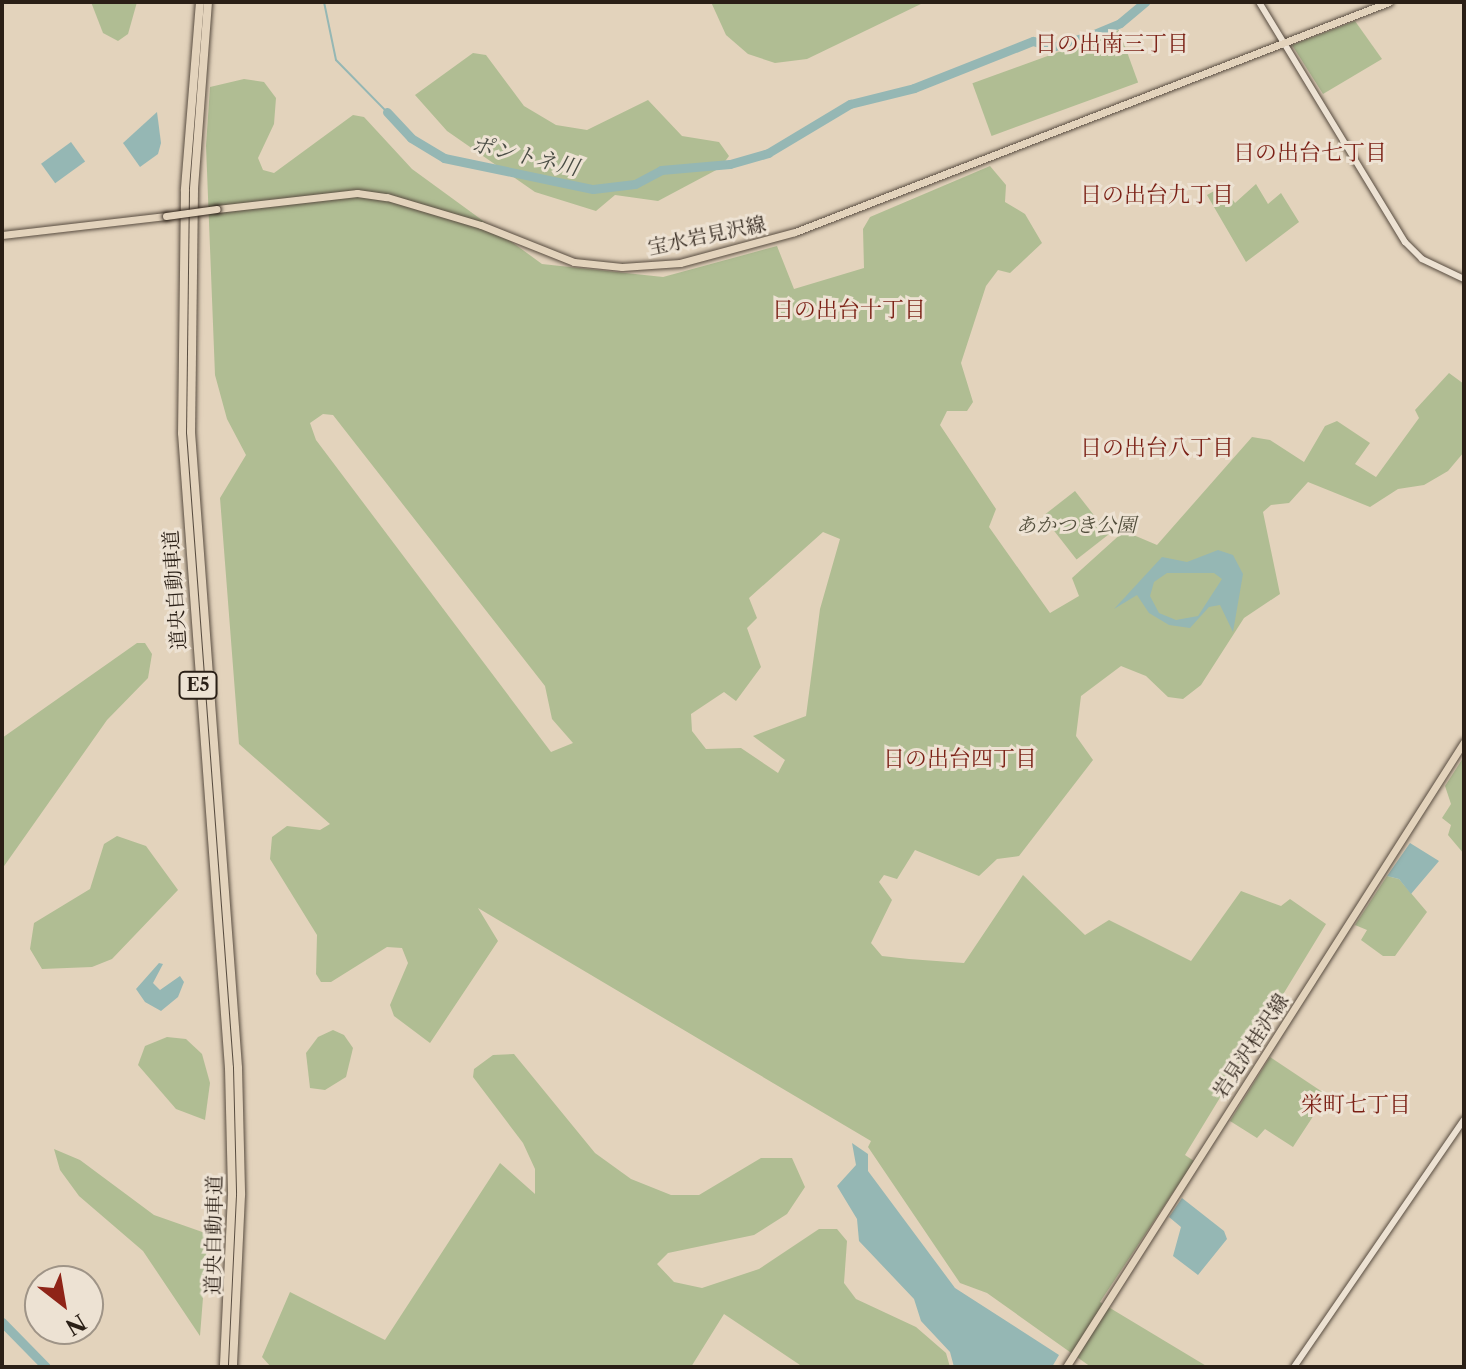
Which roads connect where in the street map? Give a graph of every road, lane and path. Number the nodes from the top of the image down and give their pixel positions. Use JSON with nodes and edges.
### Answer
{"nodes":[{"id":1,"x":200,"y":2,"type":"edge"},
{"id":2,"x":208,"y":2,"type":"edge"},
{"id":3,"x":1259,"y":2,"type":"edge"},
{"id":4,"x":1389,"y":2,"type":"edge"},
{"id":5,"x":1284,"y":42,"type":"junction"},
{"id":6,"x":2,"y":235,"type":"edge"},
{"id":7,"x":1464,"y":279,"type":"edge"},
{"id":8,"x":1464,"y":742,"type":"edge"},
{"id":9,"x":1464,"y":1120,"type":"edge"},
{"id":10,"x":224,"y":1367,"type":"edge"},
{"id":11,"x":233,"y":1367,"type":"edge"},
{"id":12,"x":1066,"y":1367,"type":"edge"},
{"id":13,"x":1294,"y":1367,"type":"edge"}],
"edges":[{"from":1,"to":10,"type":"highway","name":"道央自動車道","number":"E5"},
{"from":2,"to":11,"type":"highway","name":"道央自動車道","number":"E5"},
{"from":3,"to":5,"type":"street"},
{"from":4,"to":5,"type":"main road","name":"宝水岩見沢線"},
{"from":5,"to":6,"type":"main road","name":"宝水岩見沢線","bridge":true},
{"from":5,"to":7,"type":"street"},
{"from":8,"to":12,"type":"main road","name":"岩見沢桂沢線"},
{"from":9,"to":13,"type":"street"}]}
